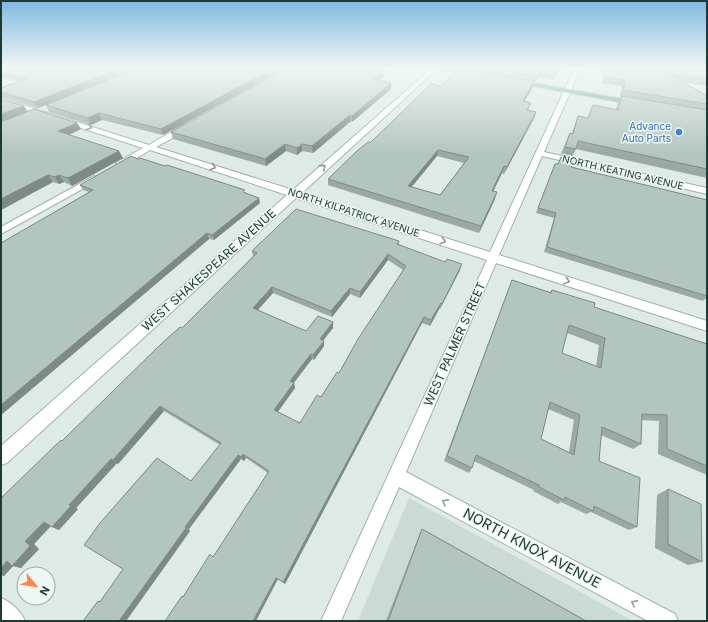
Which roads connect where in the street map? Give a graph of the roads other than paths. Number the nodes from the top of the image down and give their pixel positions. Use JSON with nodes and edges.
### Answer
{"nodes":[{"id":1,"x":402,"y":96,"type":"edge"},
{"id":2,"x":566,"y":96,"type":"edge"},
{"id":3,"x":596,"y":96,"type":"edge"},
{"id":4,"x":1,"y":100,"type":"edge"},
{"id":5,"x":640,"y":104,"type":"edge"},
{"id":6,"x":51,"y":106,"type":"edge"},
{"id":7,"x":38,"y":112,"type":"junction"},
{"id":8,"x":27,"y":116,"type":"edge"},
{"id":9,"x":195,"y":122,"type":"edge"},
{"id":10,"x":151,"y":147,"type":"junction"},
{"id":11,"x":540,"y":153,"type":"junction"},
{"id":12,"x":113,"y":169,"type":"edge"},
{"id":13,"x":100,"y":176,"type":"edge"},
{"id":14,"x":707,"y":191,"type":"edge"},
{"id":15,"x":294,"y":193,"type":"junction"},
{"id":16,"x":1,"y":232,"type":"edge"},
{"id":17,"x":493,"y":257,"type":"junction"},
{"id":18,"x":707,"y":326,"type":"edge"},
{"id":19,"x":1,"y":457,"type":"edge"},
{"id":20,"x":396,"y":476,"type":"junction"},
{"id":21,"x":1,"y":608,"type":"edge"},
{"id":22,"x":15,"y":621,"type":"edge"},
{"id":23,"x":331,"y":621,"type":"edge"},
{"id":24,"x":668,"y":621,"type":"edge"}],
"edges":[{"from":15,"to":1,"type":"street","name":"WEST SHAKESPEARE AVENUE","one_way":true},
{"from":2,"to":11,"type":"street","name":"WEST PALMER STREET"},
{"from":3,"to":5,"type":"main road"},
{"from":4,"to":7,"type":"street","name":"NORTH KILPATRICK AVENUE"},
{"from":6,"to":7,"type":"street"},
{"from":7,"to":8,"type":"street"},
{"from":7,"to":10,"type":"street","name":"NORTH KILPATRICK AVENUE","one_way":true},
{"from":9,"to":10,"type":"street"},
{"from":10,"to":12,"type":"street"},
{"from":10,"to":15,"type":"street","name":"NORTH KILPATRICK AVENUE","one_way":true},
{"from":11,"to":14,"type":"street","name":"NORTH KEATING AVENUE"},
{"from":11,"to":17,"type":"street","name":"WEST PALMER STREET"},
{"from":13,"to":16,"type":"street"},
{"from":15,"to":17,"type":"street","name":"NORTH KILPATRICK AVENUE","one_way":true},
{"from":15,"to":19,"type":"street","name":"WEST SHAKESPEARE AVENUE"},
{"from":17,"to":18,"type":"street","name":"NORTH KILPATRICK AVENUE","one_way":true},
{"from":17,"to":20,"type":"street","name":"WEST PALMER STREET"},
{"from":20,"to":23,"type":"street","name":"WEST PALMER STREET"},
{"from":24,"to":20,"type":"street","name":"NORTH KNOX AVENUE","one_way":true},
{"from":21,"to":22,"type":"street"}]}
